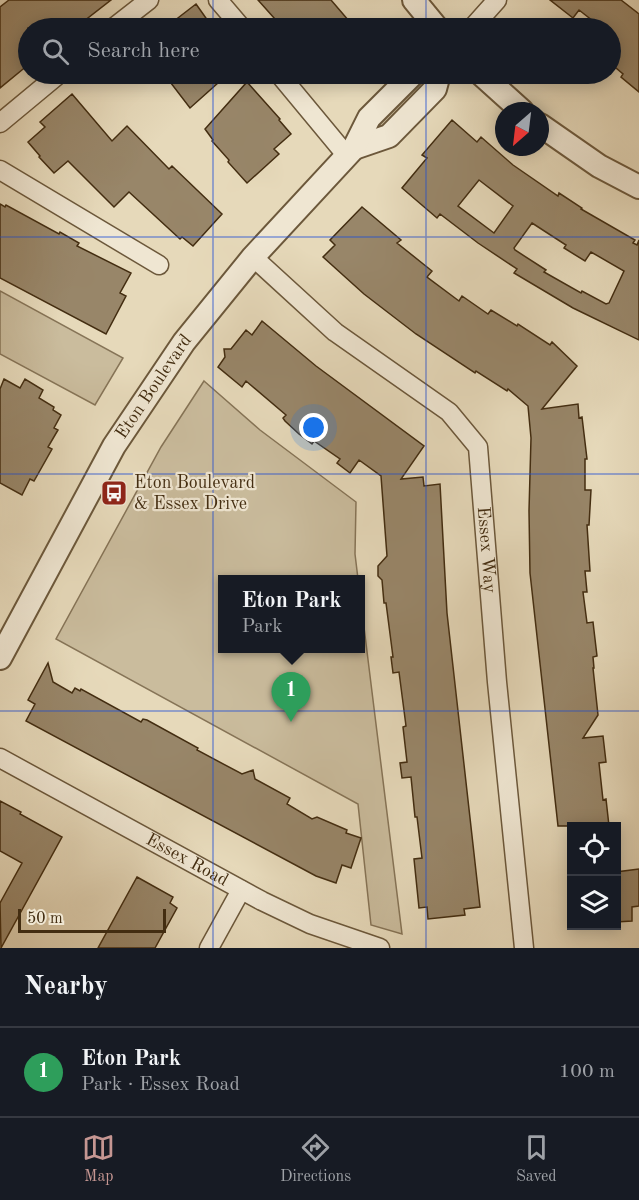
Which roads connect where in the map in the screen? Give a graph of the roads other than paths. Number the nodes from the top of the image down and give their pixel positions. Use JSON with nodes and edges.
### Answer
{"nodes":[{"id":1,"x":148,"y":0,"type":"edge"},
{"id":2,"x":218,"y":0,"type":"edge"},
{"id":3,"x":414,"y":0,"type":"edge"},
{"id":4,"x":497,"y":0,"type":"edge"},
{"id":5,"x":126,"y":18,"type":"edge"},
{"id":6,"x":233,"y":18,"type":"edge"},
{"id":7,"x":429,"y":18,"type":"edge"},
{"id":8,"x":481,"y":18,"type":"edge"},
{"id":9,"x":48,"y":84,"type":"edge"},
{"id":10,"x":288,"y":84,"type":"edge"},
{"id":11,"x":403,"y":84,"type":"edge"},
{"id":12,"x":436,"y":84,"type":"edge"},
{"id":13,"x":492,"y":84,"type":"edge"},
{"id":14,"x":512,"y":102,"type":"edge"},
{"id":15,"x":0,"y":123,"type":"edge"},
{"id":16,"x":549,"y":131,"type":"edge"},
{"id":17,"x":350,"y":152,"type":"junction"},
{"id":18,"x":0,"y":170,"type":"edge"},
{"id":19,"x":639,"y":188,"type":"edge"},
{"id":20,"x":253,"y":257,"type":"junction"},
{"id":21,"x":159,"y":265,"type":"dead end"},
{"id":22,"x":0,"y":657,"type":"edge"},
{"id":23,"x":0,"y":758,"type":"edge"},
{"id":24,"x":241,"y":890,"type":"junction"},
{"id":25,"x":209,"y":948,"type":"edge"},
{"id":26,"x":380,"y":948,"type":"edge"},
{"id":27,"x":524,"y":948,"type":"edge"}],
"edges":[{"from":1,"to":5,"type":"street"},
{"from":2,"to":6,"type":"street"},
{"from":3,"to":7,"type":"street"},
{"from":4,"to":8,"type":"street"},
{"from":9,"to":15,"type":"street"},
{"from":10,"to":17,"type":"street"},
{"from":11,"to":17,"type":"street","name":"Eton Boulevard"},
{"from":12,"to":17,"type":"street","name":"Eton Boulevard"},
{"from":13,"to":14,"type":"street"},
{"from":16,"to":19,"type":"street"},
{"from":17,"to":20,"type":"street","name":"Eton Boulevard"},
{"from":18,"to":21,"type":"street"},
{"from":20,"to":22,"type":"street","name":"Eton Boulevard"},
{"from":20,"to":27,"type":"street","name":"Essex Way"},
{"from":23,"to":24,"type":"street","name":"Essex Road"},
{"from":24,"to":25,"type":"street"},
{"from":24,"to":26,"type":"street","name":"Essex Road"}]}
